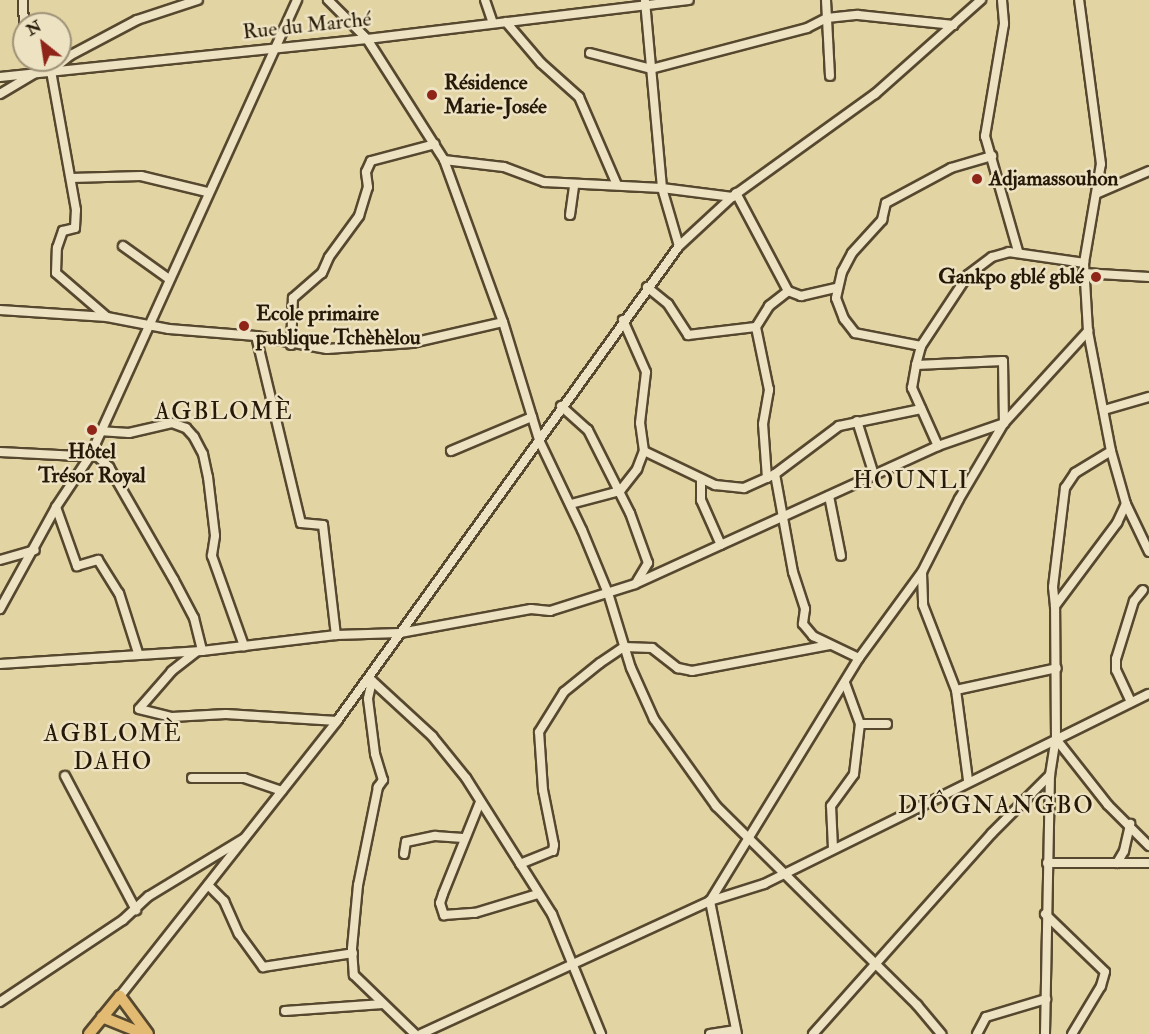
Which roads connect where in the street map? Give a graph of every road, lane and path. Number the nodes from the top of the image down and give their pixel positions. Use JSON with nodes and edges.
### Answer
{"nodes":[{"id":1,"x":198,"y":0,"type":"edge"},
{"id":2,"x":297,"y":0,"type":"edge"},
{"id":3,"x":328,"y":0,"type":"edge"},
{"id":4,"x":485,"y":0,"type":"edge"},
{"id":5,"x":689,"y":0,"type":"edge"},
{"id":6,"x":826,"y":0,"type":"edge"},
{"id":7,"x":981,"y":0,"type":"edge"},
{"id":8,"x":1002,"y":0,"type":"edge"},
{"id":9,"x":1079,"y":0,"type":"edge"},
{"id":10,"x":645,"y":3,"type":"edge"},
{"id":11,"x":827,"y":18,"type":"junction"},
{"id":12,"x":506,"y":22,"type":"junction"},
{"id":13,"x":493,"y":23,"type":"junction"},
{"id":14,"x":954,"y":26,"type":"junction"},
{"id":15,"x":367,"y":39,"type":"junction"},
{"id":16,"x":273,"y":48,"type":"junction"},
{"id":17,"x":590,"y":53,"type":"dead end"},
{"id":18,"x":72,"y":55,"type":"edge"},
{"id":19,"x":72,"y":69,"type":"edge"},
{"id":20,"x":651,"y":69,"type":"junction"},
{"id":21,"x":37,"y":72,"type":"joint"},
{"id":22,"x":51,"y":72,"type":"edge"},
{"id":23,"x":830,"y":76,"type":"dead end"},
{"id":24,"x":0,"y":77,"type":"edge"},
{"id":25,"x":0,"y":94,"type":"edge"},
{"id":26,"x":435,"y":144,"type":"junction"},
{"id":27,"x":992,"y":156,"type":"junction"},
{"id":28,"x":444,"y":160,"type":"junction"},
{"id":29,"x":1149,"y":171,"type":"edge"},
{"id":30,"x":71,"y":178,"type":"junction"},
{"id":31,"x":574,"y":185,"type":"junction"},
{"id":32,"x":616,"y":185,"type":"junction"},
{"id":33,"x":662,"y":188,"type":"junction"},
{"id":34,"x":207,"y":192,"type":"junction"},
{"id":35,"x":1098,"y":193,"type":"junction"},
{"id":36,"x":734,"y":195,"type":"junction"},
{"id":37,"x":570,"y":215,"type":"dead end"},
{"id":38,"x":123,"y":246,"type":"dead end"},
{"id":39,"x":679,"y":246,"type":"junction"},
{"id":40,"x":1018,"y":251,"type":"junction"},
{"id":41,"x":1084,"y":263,"type":"junction"},
{"id":42,"x":1083,"y":273,"type":"junction"},
{"id":43,"x":1149,"y":277,"type":"edge"},
{"id":44,"x":169,"y":279,"type":"junction"},
{"id":45,"x":647,"y":287,"type":"junction"},
{"id":46,"x":836,"y":288,"type":"junction"},
{"id":47,"x":788,"y":291,"type":"junction"},
{"id":48,"x":0,"y":310,"type":"edge"},
{"id":49,"x":107,"y":317,"type":"junction"},
{"id":50,"x":623,"y":320,"type":"junction"},
{"id":51,"x":503,"y":322,"type":"junction"},
{"id":52,"x":148,"y":326,"type":"junction"},
{"id":53,"x":756,"y":327,"type":"junction"},
{"id":54,"x":1088,"y":331,"type":"junction"},
{"id":55,"x":256,"y":336,"type":"junction"},
{"id":56,"x":291,"y":345,"type":"junction"},
{"id":57,"x":921,"y":346,"type":"junction"},
{"id":58,"x":916,"y":364,"type":"junction"},
{"id":59,"x":1149,"y":397,"type":"edge"},
{"id":60,"x":561,"y":406,"type":"junction"},
{"id":61,"x":921,"y":409,"type":"junction"},
{"id":62,"x":1104,"y":410,"type":"junction"},
{"id":63,"x":532,"y":417,"type":"junction"},
{"id":64,"x":857,"y":421,"type":"junction"},
{"id":65,"x":1004,"y":423,"type":"junction"},
{"id":66,"x":99,"y":431,"type":"junction"},
{"id":67,"x":539,"y":440,"type":"junction"},
{"id":68,"x":938,"y":446,"type":"junction"},
{"id":69,"x":451,"y":451,"type":"dead end"},
{"id":70,"x":644,"y":451,"type":"junction"},
{"id":71,"x":1111,"y":451,"type":"junction"},
{"id":72,"x":0,"y":452,"type":"edge"},
{"id":73,"x":90,"y":456,"type":"junction"},
{"id":74,"x":771,"y":476,"type":"junction"},
{"id":75,"x":874,"y":476,"type":"junction"},
{"id":76,"x":701,"y":479,"type":"junction"},
{"id":77,"x":620,"y":491,"type":"junction"},
{"id":78,"x":829,"y":496,"type":"junction"},
{"id":79,"x":571,"y":504,"type":"junction"},
{"id":80,"x":1126,"y":504,"type":"junction"},
{"id":81,"x":56,"y":507,"type":"junction"},
{"id":82,"x":783,"y":517,"type":"junction"},
{"id":83,"x":721,"y":544,"type":"junction"},
{"id":84,"x":35,"y":550,"type":"junction"},
{"id":85,"x":1149,"y":552,"type":"edge"},
{"id":86,"x":841,"y":556,"type":"dead end"},
{"id":87,"x":0,"y":560,"type":"edge"},
{"id":88,"x":922,"y":572,"type":"junction"},
{"id":89,"x":634,"y":584,"type":"junction"},
{"id":90,"x":1143,"y":590,"type":"dead end"},
{"id":91,"x":608,"y":593,"type":"junction"},
{"id":92,"x":1055,"y":606,"type":"junction"},
{"id":93,"x":0,"y":609,"type":"edge"},
{"id":94,"x":400,"y":633,"type":"junction"},
{"id":95,"x":336,"y":635,"type":"junction"},
{"id":96,"x":830,"y":645,"type":"junction"},
{"id":97,"x":244,"y":646,"type":"junction"},
{"id":98,"x":624,"y":647,"type":"junction"},
{"id":99,"x":199,"y":651,"type":"junction"},
{"id":100,"x":138,"y":653,"type":"junction"},
{"id":101,"x":859,"y":658,"type":"junction"},
{"id":102,"x":0,"y":664,"type":"edge"},
{"id":103,"x":1057,"y":668,"type":"junction"},
{"id":104,"x":370,"y":680,"type":"junction"},
{"id":105,"x":845,"y":682,"type":"junction"},
{"id":106,"x":956,"y":690,"type":"junction"},
{"id":107,"x":1149,"y":694,"type":"edge"},
{"id":108,"x":1131,"y":702,"type":"junction"},
{"id":109,"x":337,"y":722,"type":"junction"},
{"id":110,"x":860,"y":724,"type":"junction"},
{"id":111,"x":887,"y":724,"type":"dead end"},
{"id":112,"x":1056,"y":739,"type":"junction"},
{"id":113,"x":1050,"y":775,"type":"junction"},
{"id":114,"x":65,"y":776,"type":"dead end"},
{"id":115,"x":192,"y":778,"type":"dead end"},
{"id":116,"x":968,"y":780,"type":"junction"},
{"id":117,"x":282,"y":791,"type":"junction"},
{"id":118,"x":480,"y":802,"type":"junction"},
{"id":119,"x":1130,"y":824,"type":"junction"},
{"id":120,"x":249,"y":834,"type":"junction"},
{"id":121,"x":463,"y":838,"type":"junction"},
{"id":122,"x":747,"y":838,"type":"junction"},
{"id":123,"x":1149,"y":846,"type":"edge"},
{"id":124,"x":833,"y":848,"type":"junction"},
{"id":125,"x":404,"y":854,"type":"dead end"},
{"id":126,"x":1047,"y":863,"type":"junction"},
{"id":127,"x":1117,"y":863,"type":"junction"},
{"id":128,"x":1149,"y":863,"type":"edge"},
{"id":129,"x":520,"y":864,"type":"junction"},
{"id":130,"x":782,"y":874,"type":"junction"},
{"id":131,"x":208,"y":885,"type":"junction"},
{"id":132,"x":538,"y":894,"type":"junction"},
{"id":133,"x":710,"y":901,"type":"junction"},
{"id":134,"x":136,"y":910,"type":"junction"},
{"id":135,"x":1045,"y":914,"type":"junction"},
{"id":136,"x":353,"y":953,"type":"junction"},
{"id":137,"x":573,"y":966,"type":"junction"},
{"id":138,"x":877,"y":966,"type":"junction"},
{"id":139,"x":120,"y":996,"type":"junction"},
{"id":140,"x":1046,"y":999,"type":"junction"},
{"id":141,"x":0,"y":1002,"type":"edge"},
{"id":142,"x":383,"y":1004,"type":"junction"},
{"id":143,"x":285,"y":1011,"type":"dead end"},
{"id":144,"x":102,"y":1017,"type":"junction"},
{"id":145,"x":737,"y":1032,"type":"edge"},
{"id":146,"x":89,"y":1034,"type":"edge"},
{"id":147,"x":144,"y":1034,"type":"edge"},
{"id":148,"x":148,"y":1034,"type":"edge"},
{"id":149,"x":415,"y":1034,"type":"edge"},
{"id":150,"x":421,"y":1034,"type":"edge"},
{"id":151,"x":601,"y":1034,"type":"edge"},
{"id":152,"x":710,"y":1034,"type":"edge"},
{"id":153,"x":813,"y":1034,"type":"edge"},
{"id":154,"x":941,"y":1034,"type":"edge"},
{"id":155,"x":977,"y":1034,"type":"edge"},
{"id":156,"x":1045,"y":1034,"type":"edge"},
{"id":157,"x":1072,"y":1034,"type":"edge"}],
"edges":[{"from":1,"to":18,"type":"street"},
{"from":2,"to":16,"type":"street"},
{"from":3,"to":15,"type":"street"},
{"from":4,"to":13,"type":"street"},
{"from":5,"to":10,"type":"street","name":"Rue du Marché"},
{"from":6,"to":11,"type":"street"},
{"from":7,"to":14,"type":"street"},
{"from":8,"to":27,"type":"street"},
{"from":9,"to":35,"type":"street"},
{"from":10,"to":12,"type":"street","name":"Rue du Marché"},
{"from":10,"to":20,"type":"street"},
{"from":11,"to":14,"type":"street"},
{"from":11,"to":20,"type":"street"},
{"from":11,"to":23,"type":"street"},
{"from":12,"to":13,"type":"street","name":"Rue du Marché"},
{"from":12,"to":32,"type":"street"},
{"from":13,"to":15,"type":"street","name":"Rue du Marché"},
{"from":14,"to":36,"type":"street"},
{"from":15,"to":16,"type":"street","name":"Rue du Marché"},
{"from":15,"to":26,"type":"street"},
{"from":16,"to":19,"type":"street","name":"Rue du Marché"},
{"from":16,"to":34,"type":"street"},
{"from":17,"to":20,"type":"street"},
{"from":20,"to":33,"type":"street"},
{"from":21,"to":24,"type":"street","name":"Rue du Marché"},
{"from":21,"to":25,"type":"street"},
{"from":22,"to":30,"type":"street"},
{"from":26,"to":28,"type":"street"},
{"from":26,"to":56,"type":"street"},
{"from":27,"to":40,"type":"street"},
{"from":27,"to":46,"type":"street"},
{"from":28,"to":31,"type":"street"},
{"from":28,"to":51,"type":"street"},
{"from":29,"to":35,"type":"street"},
{"from":30,"to":34,"type":"street"},
{"from":30,"to":49,"type":"street"},
{"from":31,"to":32,"type":"street"},
{"from":31,"to":37,"type":"street"},
{"from":32,"to":33,"type":"street"},
{"from":33,"to":36,"type":"street"},
{"from":33,"to":39,"type":"street"},
{"from":34,"to":44,"type":"street"},
{"from":35,"to":41,"type":"street"},
{"from":36,"to":39,"type":"street"},
{"from":36,"to":47,"type":"street"},
{"from":38,"to":44,"type":"street"},
{"from":39,"to":45,"type":"street"},
{"from":40,"to":41,"type":"street"},
{"from":40,"to":57,"type":"street"},
{"from":41,"to":42,"type":"street"},
{"from":42,"to":43,"type":"street"},
{"from":42,"to":54,"type":"street"},
{"from":44,"to":52,"type":"street"},
{"from":45,"to":50,"type":"street"},
{"from":45,"to":53,"type":"street"},
{"from":46,"to":47,"type":"street"},
{"from":46,"to":57,"type":"street"},
{"from":47,"to":53,"type":"street"},
{"from":48,"to":49,"type":"street"},
{"from":49,"to":52,"type":"street"},
{"from":50,"to":60,"type":"street"},
{"from":50,"to":70,"type":"street"},
{"from":51,"to":56,"type":"street"},
{"from":51,"to":63,"type":"street"},
{"from":52,"to":55,"type":"street"},
{"from":52,"to":66,"type":"street"},
{"from":53,"to":74,"type":"street"},
{"from":54,"to":62,"type":"street"},
{"from":54,"to":65,"type":"street"},
{"from":55,"to":56,"type":"street"},
{"from":55,"to":95,"type":"street"},
{"from":57,"to":58,"type":"street"},
{"from":58,"to":61,"type":"street"},
{"from":58,"to":65,"type":"street"},
{"from":59,"to":62,"type":"street"},
{"from":60,"to":67,"type":"street"},
{"from":60,"to":77,"type":"street"},
{"from":61,"to":64,"type":"street"},
{"from":61,"to":68,"type":"street"},
{"from":62,"to":71,"type":"street"},
{"from":63,"to":67,"type":"street"},
{"from":63,"to":69,"type":"street"},
{"from":64,"to":74,"type":"street"},
{"from":64,"to":75,"type":"street"},
{"from":65,"to":68,"type":"street"},
{"from":65,"to":88,"type":"street"},
{"from":66,"to":73,"type":"street"},
{"from":66,"to":97,"type":"street"},
{"from":67,"to":79,"type":"street"},
{"from":67,"to":94,"type":"street"},
{"from":68,"to":75,"type":"street"},
{"from":70,"to":76,"type":"street"},
{"from":70,"to":77,"type":"street"},
{"from":71,"to":80,"type":"street"},
{"from":71,"to":92,"type":"street"},
{"from":72,"to":73,"type":"street"},
{"from":73,"to":81,"type":"street"},
{"from":73,"to":99,"type":"street"},
{"from":74,"to":76,"type":"street"},
{"from":74,"to":82,"type":"street"},
{"from":75,"to":78,"type":"street"},
{"from":76,"to":83,"type":"street"},
{"from":77,"to":79,"type":"street"},
{"from":77,"to":89,"type":"street"},
{"from":78,"to":82,"type":"street"},
{"from":78,"to":86,"type":"street"},
{"from":79,"to":91,"type":"street"},
{"from":80,"to":85,"type":"street"},
{"from":80,"to":92,"type":"street"},
{"from":81,"to":84,"type":"street"},
{"from":81,"to":100,"type":"street"},
{"from":82,"to":83,"type":"street"},
{"from":82,"to":96,"type":"street"},
{"from":83,"to":89,"type":"street"},
{"from":84,"to":87,"type":"street"},
{"from":84,"to":93,"type":"street"},
{"from":88,"to":101,"type":"street"},
{"from":88,"to":106,"type":"street"},
{"from":89,"to":91,"type":"street"},
{"from":90,"to":108,"type":"street"},
{"from":91,"to":94,"type":"street"},
{"from":91,"to":98,"type":"street"},
{"from":92,"to":103,"type":"street"},
{"from":94,"to":95,"type":"street"},
{"from":94,"to":104,"type":"street"},
{"from":95,"to":97,"type":"street"},
{"from":96,"to":98,"type":"street"},
{"from":96,"to":101,"type":"street"},
{"from":97,"to":99,"type":"street"},
{"from":98,"to":122,"type":"street"},
{"from":98,"to":129,"type":"street"},
{"from":99,"to":100,"type":"street"},
{"from":99,"to":109,"type":"street"},
{"from":100,"to":102,"type":"street"},
{"from":101,"to":105,"type":"street"},
{"from":103,"to":106,"type":"street"},
{"from":103,"to":112,"type":"street"},
{"from":104,"to":109,"type":"street"},
{"from":104,"to":118,"type":"street"},
{"from":104,"to":136,"type":"street"},
{"from":105,"to":110,"type":"street"},
{"from":105,"to":122,"type":"street"},
{"from":106,"to":116,"type":"street"},
{"from":107,"to":108,"type":"street"},
{"from":108,"to":112,"type":"street"},
{"from":109,"to":117,"type":"street"},
{"from":110,"to":111,"type":"street"},
{"from":110,"to":124,"type":"street"},
{"from":112,"to":113,"type":"street"},
{"from":112,"to":116,"type":"street"},
{"from":112,"to":119,"type":"street"},
{"from":113,"to":126,"type":"street"},
{"from":113,"to":138,"type":"street"},
{"from":114,"to":134,"type":"street"},
{"from":115,"to":117,"type":"street"},
{"from":116,"to":124,"type":"street"},
{"from":117,"to":120,"type":"street"},
{"from":118,"to":121,"type":"street"},
{"from":118,"to":129,"type":"street"},
{"from":119,"to":123,"type":"street"},
{"from":119,"to":127,"type":"street"},
{"from":120,"to":131,"type":"street"},
{"from":120,"to":134,"type":"street"},
{"from":121,"to":125,"type":"street"},
{"from":121,"to":132,"type":"street"},
{"from":122,"to":130,"type":"street"},
{"from":122,"to":133,"type":"street"},
{"from":124,"to":130,"type":"street"},
{"from":126,"to":127,"type":"street"},
{"from":126,"to":135,"type":"street"},
{"from":127,"to":128,"type":"street"},
{"from":129,"to":132,"type":"street"},
{"from":130,"to":133,"type":"street"},
{"from":130,"to":138,"type":"street"},
{"from":131,"to":136,"type":"street"},
{"from":131,"to":139,"type":"street"},
{"from":132,"to":137,"type":"street"},
{"from":133,"to":137,"type":"street"},
{"from":133,"to":145,"type":"street"},
{"from":134,"to":141,"type":"street"},
{"from":135,"to":140,"type":"street"},
{"from":135,"to":157,"type":"street"},
{"from":136,"to":142,"type":"street"},
{"from":137,"to":150,"type":"street"},
{"from":137,"to":151,"type":"street"},
{"from":138,"to":153,"type":"street"},
{"from":138,"to":154,"type":"street"},
{"from":139,"to":144,"type":"main road"},
{"from":139,"to":148,"type":"main road"},
{"from":140,"to":155,"type":"street"},
{"from":140,"to":156,"type":"street"},
{"from":142,"to":143,"type":"street"},
{"from":142,"to":149,"type":"street"},
{"from":144,"to":146,"type":"main road"},
{"from":144,"to":147,"type":"main road"},
{"from":145,"to":152,"type":"street"}]}
